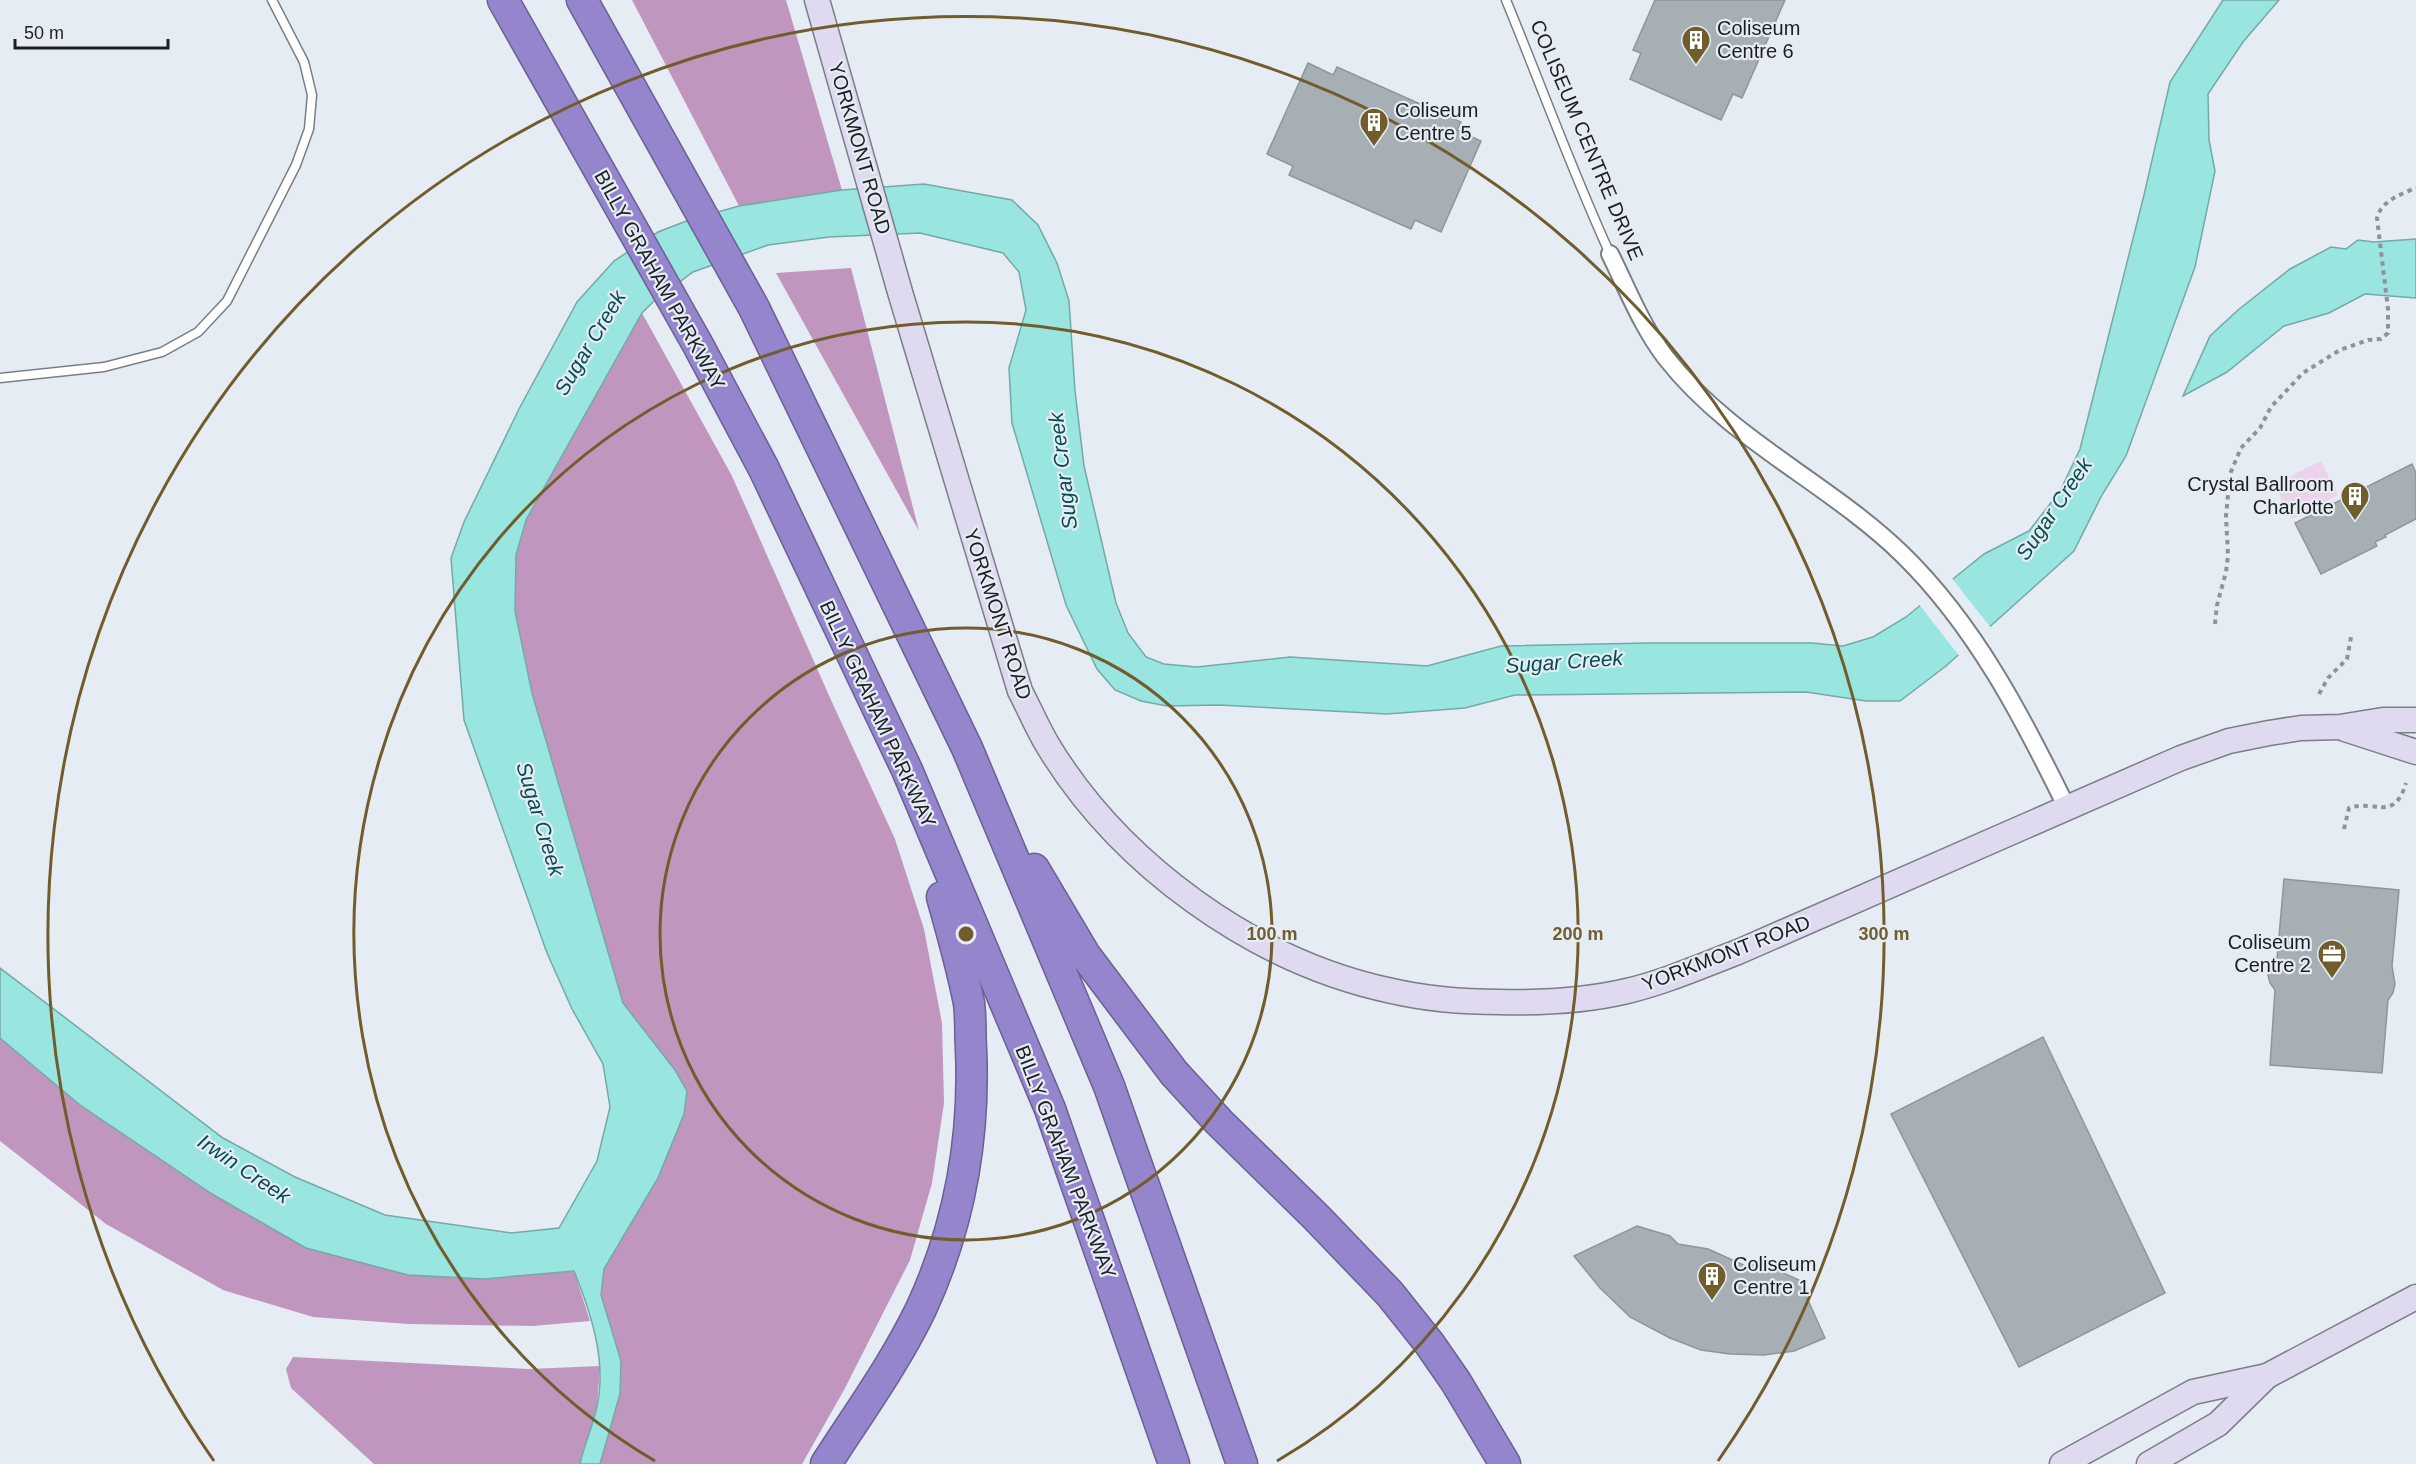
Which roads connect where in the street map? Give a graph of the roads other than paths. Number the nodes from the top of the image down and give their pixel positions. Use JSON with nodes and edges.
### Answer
{"nodes":[{"id":1,"x":273,"y":0,"type":"edge"},
{"id":2,"x":503,"y":0,"type":"edge"},
{"id":3,"x":582,"y":0,"type":"edge"},
{"id":4,"x":818,"y":0,"type":"edge"},
{"id":5,"x":1506,"y":0,"type":"edge"},
{"id":6,"x":1610,"y":254,"type":"joint"},
{"id":7,"x":0,"y":378,"type":"edge"},
{"id":8,"x":2416,"y":720,"type":"edge"},
{"id":9,"x":2340,"y":727,"type":"junction"},
{"id":10,"x":967,"y":748,"type":"junction"},
{"id":11,"x":2416,"y":752,"type":"edge"},
{"id":12,"x":907,"y":770,"type":"junction"},
{"id":13,"x":2067,"y":808,"type":"junction"},
{"id":14,"x":2416,"y":1297,"type":"edge"},
{"id":15,"x":2267,"y":1376,"type":"junction"},
{"id":16,"x":826,"y":1464,"type":"edge"},
{"id":17,"x":1174,"y":1464,"type":"edge"},
{"id":18,"x":1242,"y":1464,"type":"edge"},
{"id":19,"x":1504,"y":1464,"type":"edge"},
{"id":20,"x":2062,"y":1464,"type":"edge"},
{"id":21,"x":2150,"y":1464,"type":"edge"}],
"edges":[{"from":1,"to":7,"type":"lane"},
{"from":2,"to":12,"type":"highway","name":"BILLY GRAHAM PARKWAY"},
{"from":3,"to":10,"type":"highway"},
{"from":4,"to":13,"type":"street","name":"YORKMONT ROAD"},
{"from":5,"to":6,"type":"lane","name":"COLISEUM CENTRE DRIVE"},
{"from":6,"to":13,"type":"street","name":"COLISEUM CENTRE DRIVE"},
{"from":8,"to":9,"type":"street","name":"YORKMONT ROAD"},
{"from":9,"to":11,"type":"street","name":"YORKMONT ROAD"},
{"from":9,"to":13,"type":"street","name":"YORKMONT ROAD"},
{"from":10,"to":18,"type":"highway"},
{"from":10,"to":19,"type":"highway"},
{"from":12,"to":16,"type":"highway"},
{"from":12,"to":17,"type":"highway","name":"BILLY GRAHAM PARKWAY"},
{"from":14,"to":15,"type":"street"},
{"from":15,"to":20,"type":"street"},
{"from":15,"to":21,"type":"street"}]}
